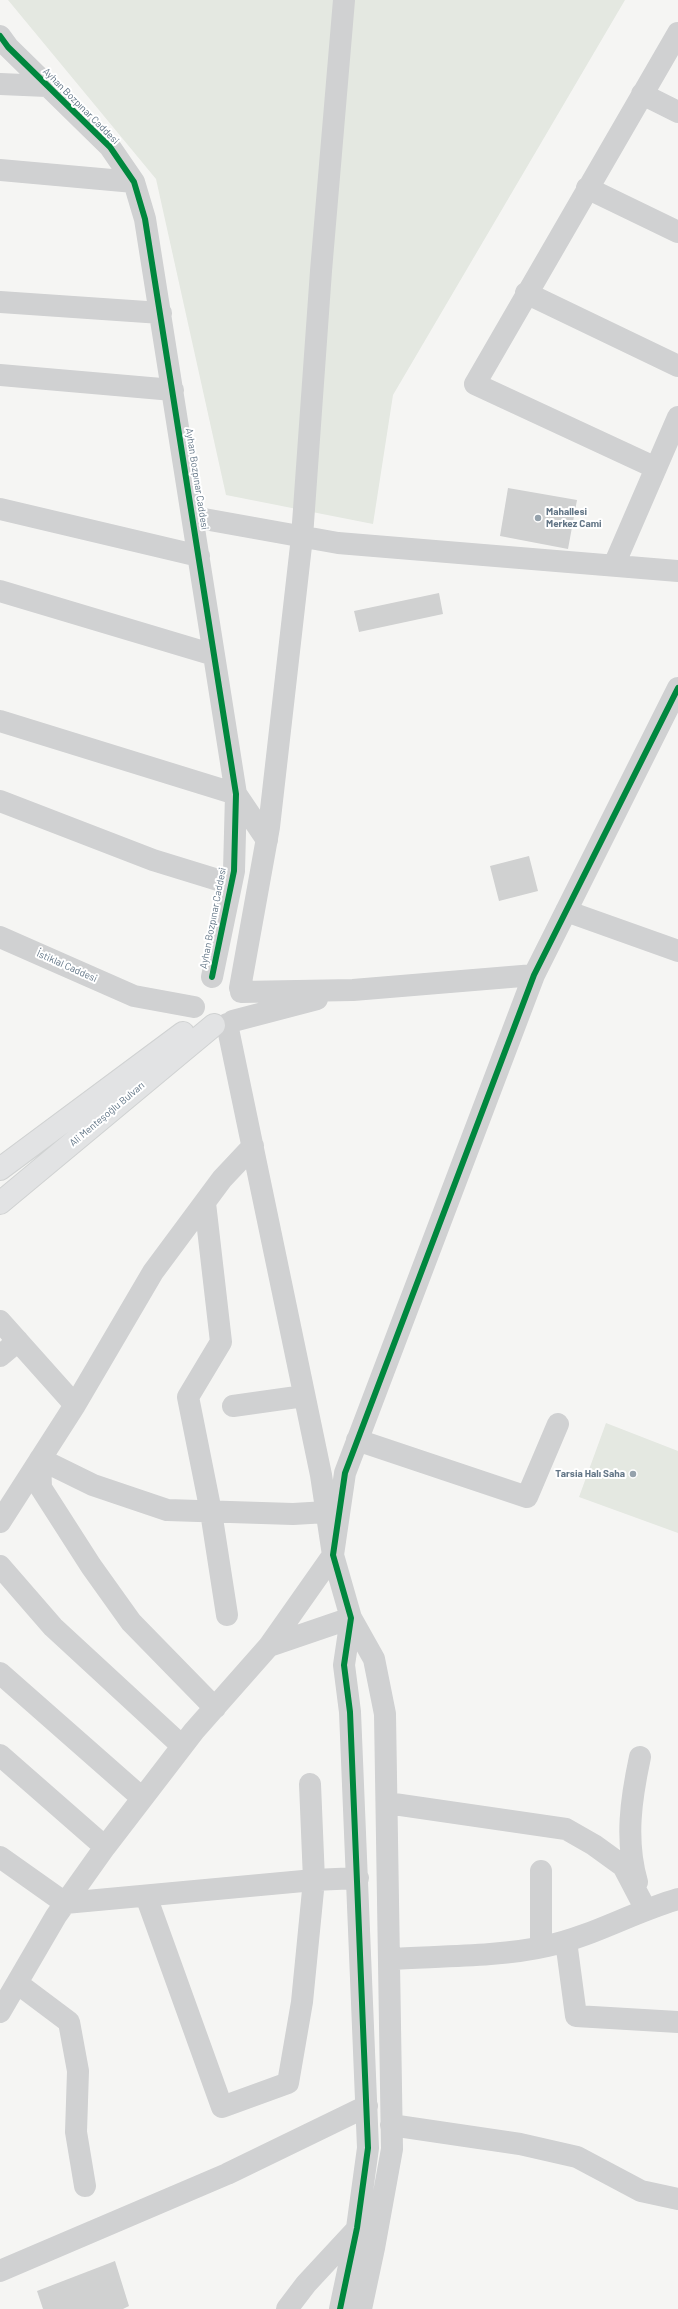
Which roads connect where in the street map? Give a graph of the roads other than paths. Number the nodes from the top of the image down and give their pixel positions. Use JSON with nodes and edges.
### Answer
{"nodes":[{"id":1,"x":344,"y":0,"type":"edge"},
{"id":2,"x":678,"y":33,"type":"edge"},
{"id":3,"x":0,"y":36,"type":"edge"},
{"id":4,"x":0,"y":84,"type":"edge"},
{"id":5,"x":47,"y":86,"type":"junction"},
{"id":6,"x":642,"y":94,"type":"junction"},
{"id":7,"x":678,"y":112,"type":"edge"},
{"id":8,"x":0,"y":170,"type":"edge"},
{"id":9,"x":134,"y":182,"type":"junction"},
{"id":10,"x":587,"y":188,"type":"junction"},
{"id":11,"x":678,"y":232,"type":"edge"},
{"id":12,"x":526,"y":293,"type":"junction"},
{"id":13,"x":0,"y":302,"type":"edge"},
{"id":14,"x":161,"y":313,"type":"junction"},
{"id":15,"x":678,"y":366,"type":"edge"},
{"id":16,"x":0,"y":375,"type":"edge"},
{"id":17,"x":173,"y":390,"type":"junction"},
{"id":18,"x":678,"y":417,"type":"edge"},
{"id":19,"x":656,"y":468,"type":"junction"},
{"id":20,"x":0,"y":508,"type":"edge"},
{"id":21,"x":193,"y":518,"type":"junction"},
{"id":22,"x":302,"y":537,"type":"junction"},
{"id":23,"x":199,"y":556,"type":"junction"},
{"id":24,"x":614,"y":565,"type":"junction"},
{"id":25,"x":678,"y":571,"type":"edge"},
{"id":26,"x":0,"y":591,"type":"edge"},
{"id":27,"x":214,"y":656,"type":"junction"},
{"id":28,"x":678,"y":688,"type":"edge"},
{"id":29,"x":0,"y":721,"type":"edge"},
{"id":30,"x":236,"y":794,"type":"junction"},
{"id":31,"x":0,"y":801,"type":"edge"},
{"id":32,"x":267,"y":840,"type":"junction"},
{"id":33,"x":231,"y":884,"type":"junction"},
{"id":34,"x":566,"y":911,"type":"junction"},
{"id":35,"x":0,"y":937,"type":"edge"},
{"id":36,"x":678,"y":951,"type":"edge"},
{"id":37,"x":534,"y":975,"type":"junction"},
{"id":38,"x":212,"y":977,"type":"junction"},
{"id":39,"x":240,"y":990,"type":"junction"},
{"id":40,"x":353,"y":990,"type":"junction"},
{"id":41,"x":214,"y":1019,"type":"junction"},
{"id":42,"x":253,"y":1146,"type":"junction"},
{"id":43,"x":0,"y":1169,"type":"edge"},
{"id":44,"x":0,"y":1203,"type":"edge"},
{"id":45,"x":205,"y":1203,"type":"junction"},
{"id":46,"x":0,"y":1321,"type":"edge"},
{"id":47,"x":18,"y":1341,"type":"junction"},
{"id":48,"x":0,"y":1356,"type":"edge"},
{"id":49,"x":304,"y":1396,"type":"junction"},
{"id":50,"x":75,"y":1405,"type":"junction"},
{"id":51,"x":233,"y":1406,"type":"dead end"},
{"id":52,"x":558,"y":1424,"type":"dead end"},
{"id":53,"x":357,"y":1440,"type":"junction"},
{"id":54,"x":40,"y":1459,"type":"junction"},
{"id":55,"x":211,"y":1512,"type":"junction"},
{"id":56,"x":326,"y":1512,"type":"junction"},
{"id":57,"x":0,"y":1522,"type":"edge"},
{"id":58,"x":333,"y":1555,"type":"junction"},
{"id":59,"x":0,"y":1566,"type":"edge"},
{"id":60,"x":226,"y":1615,"type":"dead end"},
{"id":61,"x":351,"y":1618,"type":"junction"},
{"id":62,"x":269,"y":1646,"type":"junction"},
{"id":63,"x":0,"y":1673,"type":"edge"},
{"id":64,"x":214,"y":1708,"type":"junction"},
{"id":65,"x":182,"y":1746,"type":"junction"},
{"id":66,"x":0,"y":1755,"type":"edge"},
{"id":67,"x":640,"y":1757,"type":"dead end"},
{"id":68,"x":310,"y":1784,"type":"dead end"},
{"id":69,"x":142,"y":1798,"type":"junction"},
{"id":70,"x":387,"y":1803,"type":"junction"},
{"id":71,"x":105,"y":1847,"type":"junction"},
{"id":72,"x":0,"y":1857,"type":"edge"},
{"id":73,"x":541,"y":1871,"type":"dead end"},
{"id":74,"x":358,"y":1878,"type":"junction"},
{"id":75,"x":314,"y":1880,"type":"junction"},
{"id":76,"x":146,"y":1896,"type":"junction"},
{"id":77,"x":678,"y":1899,"type":"edge"},
{"id":78,"x":65,"y":1903,"type":"junction"},
{"id":79,"x":645,"y":1908,"type":"junction"},
{"id":80,"x":566,"y":1941,"type":"junction"},
{"id":81,"x":541,"y":1947,"type":"junction"},
{"id":82,"x":389,"y":1959,"type":"junction"},
{"id":83,"x":17,"y":1983,"type":"junction"},
{"id":84,"x":0,"y":2012,"type":"edge"},
{"id":85,"x":678,"y":2022,"type":"edge"},
{"id":86,"x":368,"y":2106,"type":"junction"},
{"id":87,"x":391,"y":2125,"type":"junction"},
{"id":88,"x":85,"y":2186,"type":"dead end"},
{"id":89,"x":678,"y":2199,"type":"edge"},
{"id":90,"x":358,"y":2228,"type":"junction"},
{"id":91,"x":0,"y":2271,"type":"edge"},
{"id":92,"x":287,"y":2309,"type":"edge"},
{"id":93,"x":340,"y":2309,"type":"edge"},
{"id":94,"x":361,"y":2309,"type":"edge"}],
"edges":[{"from":1,"to":22,"type":"street"},
{"from":2,"to":6,"type":"street"},
{"from":3,"to":5,"type":"street","name":"Ayhan Bozpınar Caddesi"},
{"from":4,"to":5,"type":"street"},
{"from":5,"to":9,"type":"street","name":"Ayhan Bozpınar Caddesi"},
{"from":6,"to":7,"type":"street"},
{"from":6,"to":10,"type":"street"},
{"from":8,"to":9,"type":"street"},
{"from":9,"to":14,"type":"street","name":"Ayhan Bozpınar Caddesi"},
{"from":10,"to":11,"type":"street"},
{"from":10,"to":12,"type":"street"},
{"from":12,"to":15,"type":"street"},
{"from":12,"to":19,"type":"street"},
{"from":13,"to":14,"type":"street"},
{"from":14,"to":17,"type":"street","name":"Ayhan Bozpınar Caddesi"},
{"from":16,"to":17,"type":"street"},
{"from":17,"to":21,"type":"street","name":"Ayhan Bozpınar Caddesi"},
{"from":18,"to":19,"type":"street"},
{"from":19,"to":24,"type":"street"},
{"from":20,"to":23,"type":"street"},
{"from":21,"to":22,"type":"street"},
{"from":21,"to":23,"type":"street","name":"Ayhan Bozpınar Caddesi"},
{"from":22,"to":24,"type":"street"},
{"from":22,"to":32,"type":"street"},
{"from":23,"to":27,"type":"street","name":"Ayhan Bozpınar Caddesi"},
{"from":24,"to":25,"type":"street"},
{"from":26,"to":27,"type":"street"},
{"from":27,"to":30,"type":"street","name":"Ayhan Bozpınar Caddesi"},
{"from":28,"to":34,"type":"street"},
{"from":29,"to":30,"type":"street"},
{"from":30,"to":32,"type":"street"},
{"from":30,"to":33,"type":"street","name":"Ayhan Bozpınar Caddesi"},
{"from":31,"to":33,"type":"street"},
{"from":32,"to":39,"type":"street"},
{"from":33,"to":38,"type":"street","name":"Ayhan Bozpınar Caddesi"},
{"from":34,"to":36,"type":"street"},
{"from":34,"to":37,"type":"street"},
{"from":35,"to":41,"type":"street","name":"İstiklal Caddesi"},
{"from":37,"to":40,"type":"street"},
{"from":37,"to":53,"type":"street"},
{"from":38,"to":39,"type":"street"},
{"from":38,"to":41,"type":"street"},
{"from":39,"to":40,"type":"street"},
{"from":39,"to":41,"type":"street"},
{"from":40,"to":41,"type":"street"},
{"from":41,"to":42,"type":"street"},
{"from":41,"to":43,"type":"main road","name":"Ali Menteşoğlu Bulvarı"},
{"from":41,"to":44,"type":"main road","name":"Ali Menteşoğlu Bulvarı"},
{"from":42,"to":45,"type":"street"},
{"from":42,"to":49,"type":"street"},
{"from":45,"to":50,"type":"street"},
{"from":45,"to":55,"type":"street"},
{"from":46,"to":47,"type":"street"},
{"from":47,"to":48,"type":"street"},
{"from":47,"to":50,"type":"street"},
{"from":49,"to":51,"type":"street"},
{"from":49,"to":56,"type":"street"},
{"from":50,"to":54,"type":"street"},
{"from":52,"to":53,"type":"street"},
{"from":53,"to":58,"type":"street"},
{"from":54,"to":55,"type":"street"},
{"from":54,"to":57,"type":"street"},
{"from":54,"to":64,"type":"street"},
{"from":55,"to":56,"type":"street"},
{"from":55,"to":60,"type":"street"},
{"from":56,"to":58,"type":"street"},
{"from":58,"to":61,"type":"street"},
{"from":58,"to":62,"type":"street"},
{"from":59,"to":65,"type":"street"},
{"from":61,"to":62,"type":"street"},
{"from":61,"to":70,"type":"street"},
{"from":61,"to":74,"type":"street"},
{"from":62,"to":64,"type":"street"},
{"from":63,"to":69,"type":"street"},
{"from":64,"to":65,"type":"street"},
{"from":65,"to":69,"type":"street"},
{"from":66,"to":71,"type":"street"},
{"from":67,"to":79,"type":"street"},
{"from":68,"to":75,"type":"street"},
{"from":69,"to":71,"type":"street"},
{"from":70,"to":79,"type":"street"},
{"from":70,"to":82,"type":"street"},
{"from":71,"to":78,"type":"street"},
{"from":72,"to":78,"type":"street"},
{"from":73,"to":81,"type":"street"},
{"from":74,"to":75,"type":"street"},
{"from":74,"to":86,"type":"street"},
{"from":75,"to":76,"type":"street"},
{"from":75,"to":76,"type":"street"},
{"from":76,"to":78,"type":"street"},
{"from":77,"to":79,"type":"street"},
{"from":78,"to":83,"type":"street"},
{"from":79,"to":80,"type":"street"},
{"from":80,"to":81,"type":"street"},
{"from":80,"to":85,"type":"street"},
{"from":81,"to":82,"type":"street"},
{"from":82,"to":87,"type":"street"},
{"from":83,"to":84,"type":"street"},
{"from":83,"to":88,"type":"street"},
{"from":86,"to":90,"type":"street"},
{"from":86,"to":91,"type":"street"},
{"from":87,"to":89,"type":"street"},
{"from":87,"to":94,"type":"street"},
{"from":90,"to":92,"type":"street"},
{"from":90,"to":93,"type":"street"}]}
